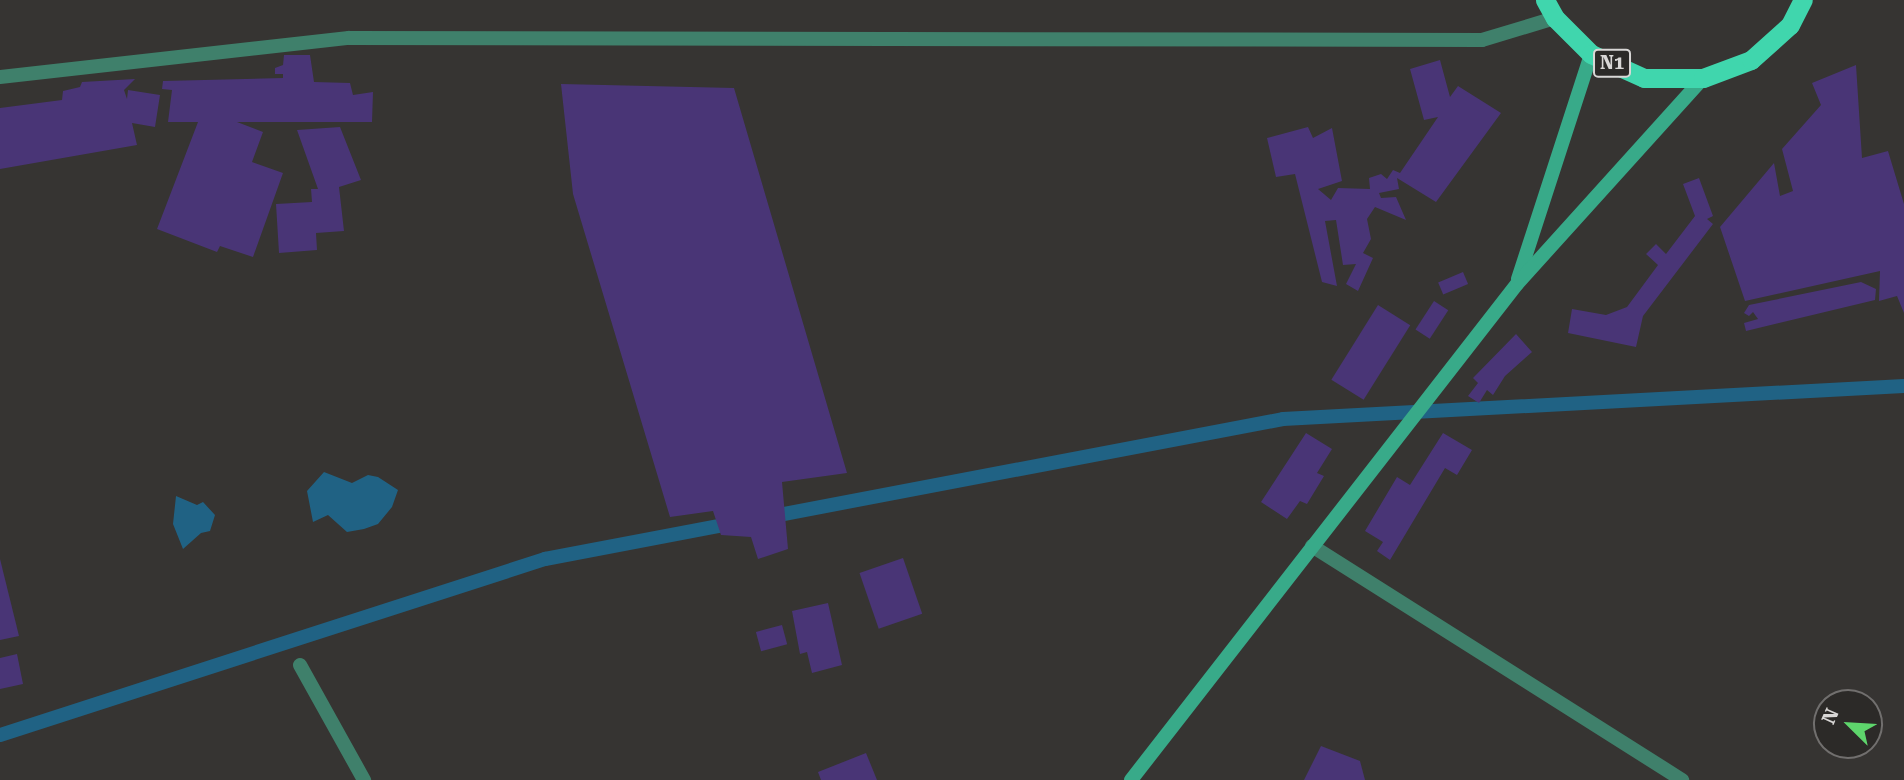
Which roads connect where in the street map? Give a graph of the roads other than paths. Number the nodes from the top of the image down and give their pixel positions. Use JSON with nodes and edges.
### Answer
{"nodes":[{"id":1,"x":1545,"y":0,"type":"edge"},
{"id":2,"x":1803,"y":0,"type":"edge"},
{"id":3,"x":1555,"y":18,"type":"junction"},
{"id":4,"x":1591,"y":54,"type":"junction"},
{"id":5,"x":0,"y":77,"type":"edge"},
{"id":6,"x":1703,"y":78,"type":"junction"},
{"id":7,"x":1517,"y":284,"type":"junction"},
{"id":8,"x":1312,"y":546,"type":"junction"},
{"id":9,"x":300,"y":666,"type":"dead end"},
{"id":10,"x":364,"y":780,"type":"edge"},
{"id":11,"x":1131,"y":780,"type":"edge"},
{"id":12,"x":1682,"y":780,"type":"edge"}],
"edges":[{"from":1,"to":3,"type":"highway","number":"N1"},
{"from":2,"to":6,"type":"highway","number":"N1"},
{"from":3,"to":4,"type":"highway","number":"N1"},
{"from":3,"to":5,"type":"street"},
{"from":4,"to":6,"type":"highway","number":"N1"},
{"from":4,"to":7,"type":"main road"},
{"from":6,"to":7,"type":"main road"},
{"from":7,"to":8,"type":"main road"},
{"from":8,"to":11,"type":"main road"},
{"from":8,"to":12,"type":"street"},
{"from":9,"to":10,"type":"street"}]}
